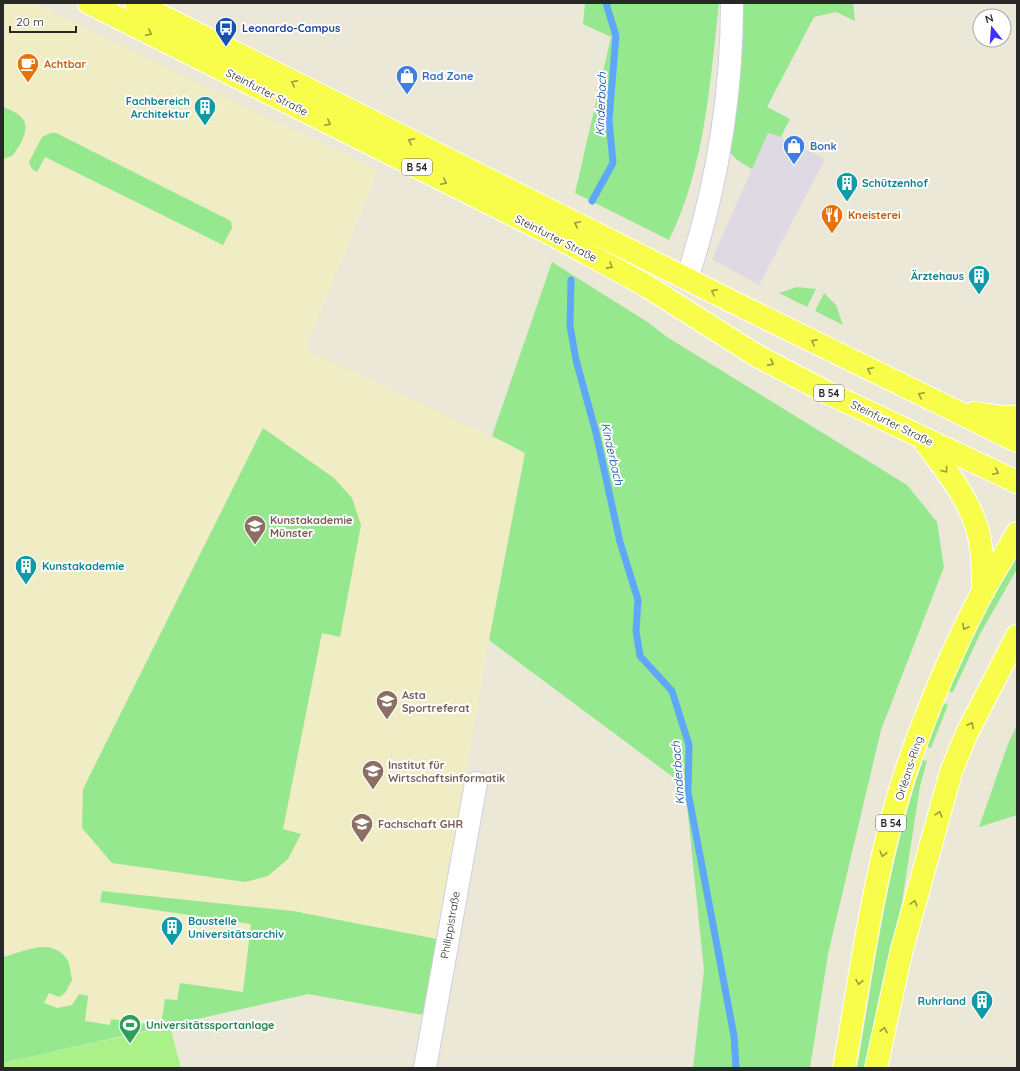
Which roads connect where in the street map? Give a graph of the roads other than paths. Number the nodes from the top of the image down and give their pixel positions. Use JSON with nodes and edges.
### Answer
{"nodes":[{"id":1,"x":90,"y":3,"type":"edge"},
{"id":2,"x":136,"y":3,"type":"edge"},
{"id":3,"x":732,"y":3,"type":"edge"},
{"id":4,"x":687,"y":279,"type":"junction"},
{"id":5,"x":951,"y":409,"type":"junction"},
{"id":6,"x":1017,"y":418,"type":"edge"},
{"id":7,"x":922,"y":438,"type":"junction"},
{"id":8,"x":1017,"y":441,"type":"edge"},
{"id":9,"x":1017,"y":482,"type":"edge"},
{"id":10,"x":1017,"y":533,"type":"edge"},
{"id":11,"x":983,"y":592,"type":"junction"},
{"id":12,"x":1017,"y":636,"type":"edge"},
{"id":13,"x":476,"y":783,"type":"dead end"},
{"id":14,"x":426,"y":1068,"type":"edge"},
{"id":15,"x":844,"y":1068,"type":"edge"},
{"id":16,"x":876,"y":1068,"type":"edge"}],
"edges":[{"from":1,"to":7,"type":"main road","name":"Steinfurter Straße","number":"B 54","one_way":true},
{"from":4,"to":2,"type":"main road","name":"Steinfurter Straße","number":"B 54","one_way":true},
{"from":3,"to":4,"type":"street"},
{"from":5,"to":4,"type":"main road","name":"Steinfurter Straße","number":"B 54","one_way":true},
{"from":5,"to":6,"type":"main road"},
{"from":5,"to":8,"type":"main road","name":"Steinfurter Straße","number":"B 54"},
{"from":7,"to":9,"type":"main road","name":"Steinfurter Straße","one_way":true},
{"from":7,"to":11,"type":"main road","number":"B 54","one_way":true},
{"from":10,"to":11,"type":"main road","name":"Orléans-Ring"},
{"from":11,"to":15,"type":"main road","name":"Orléans-Ring","number":"B 54","one_way":true},
{"from":16,"to":12,"type":"main road","one_way":true},
{"from":13,"to":14,"type":"street","name":"Philippistraße"}]}
